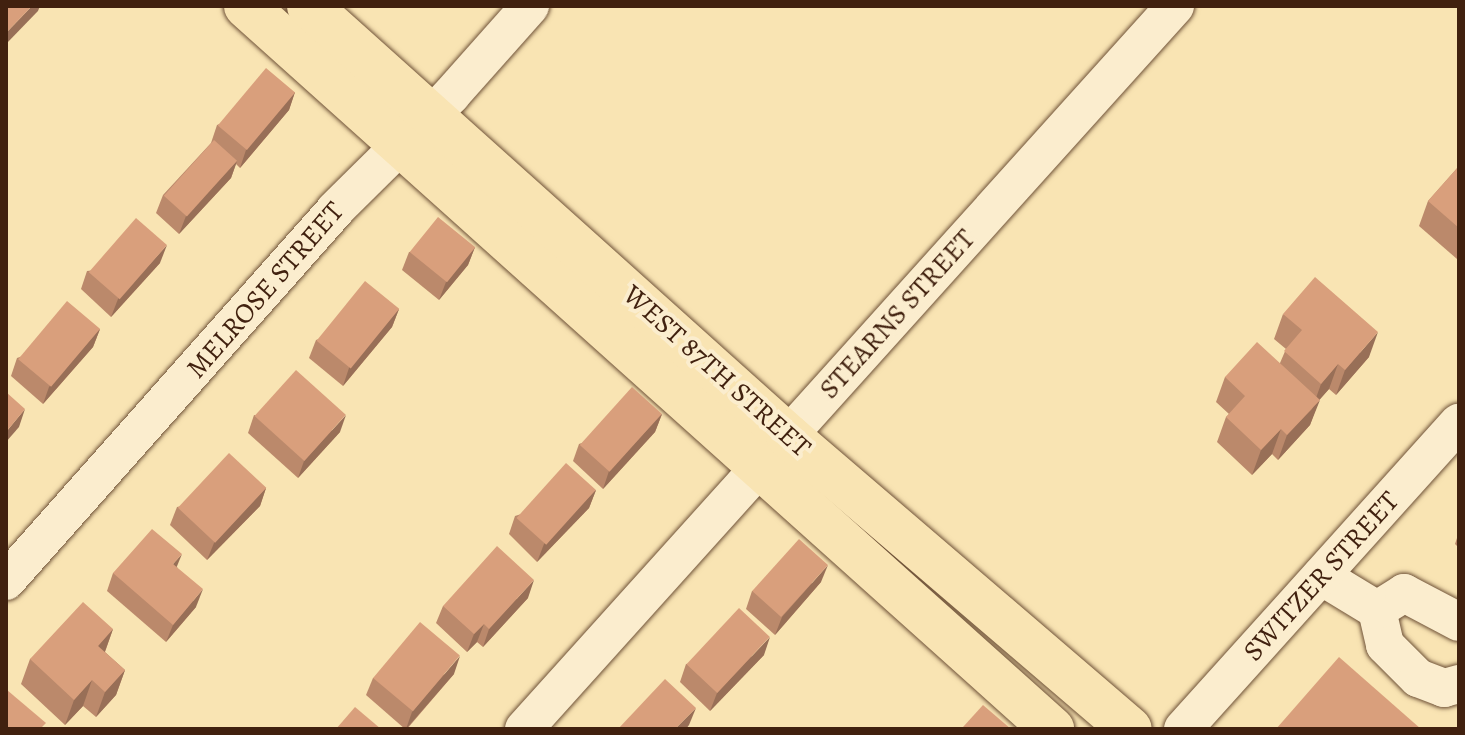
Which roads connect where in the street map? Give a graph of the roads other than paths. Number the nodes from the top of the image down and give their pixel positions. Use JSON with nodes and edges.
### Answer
{"nodes":[{"id":1,"x":246,"y":6,"type":"edge"},
{"id":2,"x":309,"y":6,"type":"edge"},
{"id":3,"x":530,"y":6,"type":"edge"},
{"id":4,"x":1175,"y":6,"type":"edge"},
{"id":5,"x":415,"y":128,"type":"junction"},
{"id":6,"x":1459,"y":423,"type":"edge"},
{"id":7,"x":774,"y":450,"type":"junction"},
{"id":8,"x":1321,"y":576,"type":"junction"},
{"id":9,"x":6,"y":581,"type":"edge"},
{"id":10,"x":1377,"y":610,"type":"junction"},
{"id":11,"x":1459,"y":622,"type":"edge"},
{"id":12,"x":1459,"y":684,"type":"edge"},
{"id":13,"x":524,"y":729,"type":"edge"},
{"id":14,"x":1052,"y":729,"type":"edge"},
{"id":15,"x":1130,"y":729,"type":"edge"},
{"id":16,"x":1183,"y":729,"type":"edge"}],
"edges":[{"from":1,"to":5,"type":"main road","name":"WEST 87TH STREET"},
{"from":2,"to":5,"type":"main road","name":"WEST 87TH STREET"},
{"from":3,"to":5,"type":"street","name":"MELROSE STREET"},
{"from":4,"to":7,"type":"street","name":"STEARNS STREET"},
{"from":5,"to":7,"type":"main road","name":"WEST 87TH STREET"},
{"from":5,"to":9,"type":"street","name":"MELROSE STREET"},
{"from":6,"to":8,"type":"street","name":"SWITZER STREET"},
{"from":7,"to":13,"type":"street","name":"STEARNS STREET"},
{"from":7,"to":14,"type":"main road","name":"WEST 87TH STREET"},
{"from":7,"to":15,"type":"main road","name":"WEST 87TH STREET"},
{"from":8,"to":10,"type":"street"},
{"from":8,"to":16,"type":"street","name":"SWITZER STREET"},
{"from":10,"to":11,"type":"street"},
{"from":10,"to":12,"type":"street"}]}
